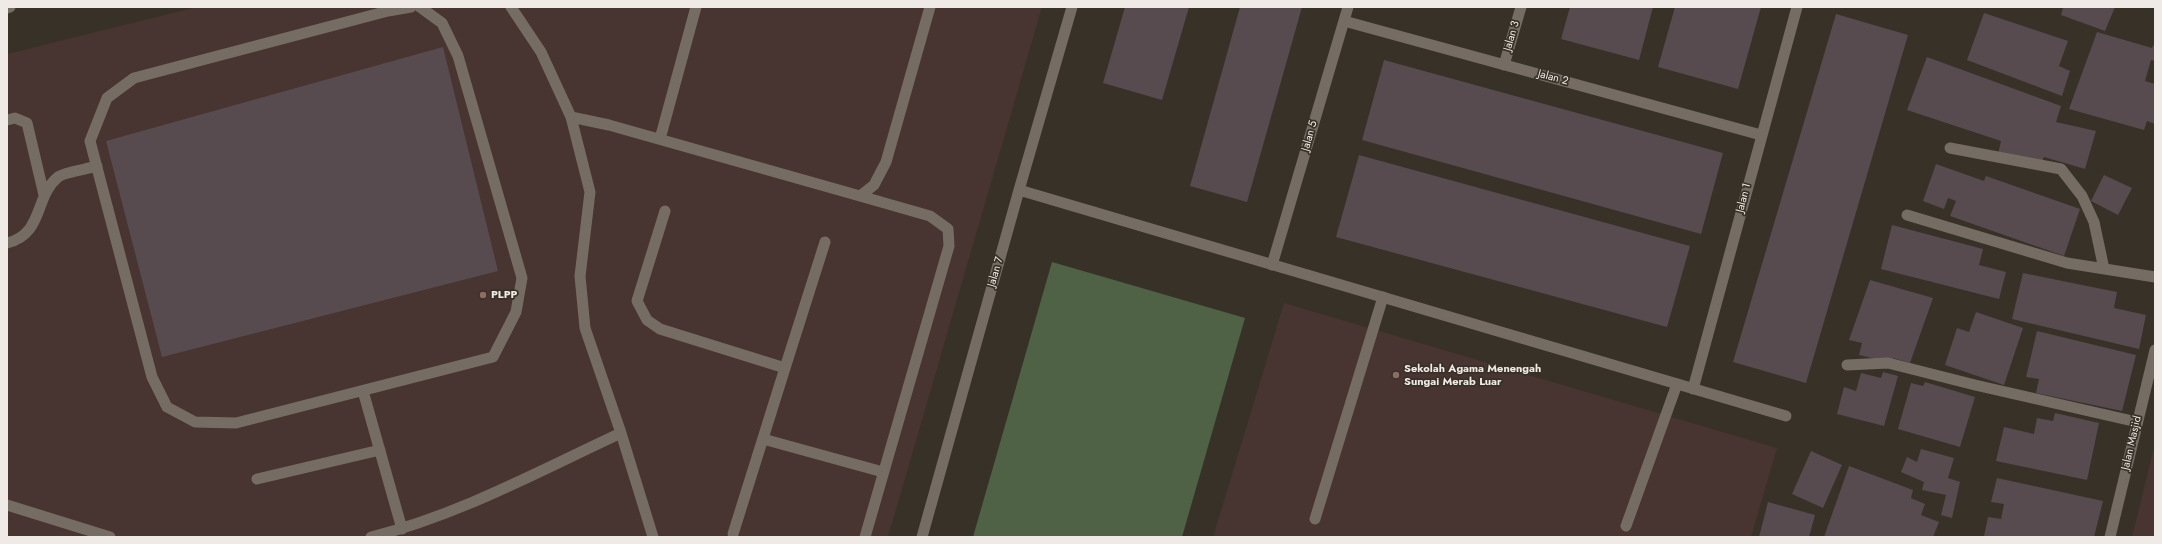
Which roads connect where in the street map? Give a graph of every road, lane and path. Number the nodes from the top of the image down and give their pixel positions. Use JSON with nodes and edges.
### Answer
{"nodes":[{"id":1,"x":411,"y":7,"type":"edge"},
{"id":2,"x":420,"y":7,"type":"edge"},
{"id":3,"x":511,"y":7,"type":"edge"},
{"id":4,"x":696,"y":7,"type":"edge"},
{"id":5,"x":930,"y":7,"type":"edge"},
{"id":6,"x":1072,"y":7,"type":"edge"},
{"id":7,"x":1348,"y":7,"type":"edge"},
{"id":8,"x":1521,"y":7,"type":"edge"},
{"id":9,"x":1797,"y":7,"type":"edge"},
{"id":10,"x":1344,"y":21,"type":"junction"},
{"id":11,"x":1504,"y":65,"type":"junction"},
{"id":12,"x":571,"y":117,"type":"junction"},
{"id":13,"x":7,"y":120,"type":"edge"},
{"id":14,"x":1761,"y":135,"type":"junction"},
{"id":15,"x":660,"y":139,"type":"junction"},
{"id":16,"x":1950,"y":148,"type":"dead end"},
{"id":17,"x":97,"y":166,"type":"junction"},
{"id":18,"x":1019,"y":190,"type":"junction"},
{"id":19,"x":44,"y":196,"type":"junction"},
{"id":20,"x":860,"y":196,"type":"junction"},
{"id":21,"x":665,"y":211,"type":"dead end"},
{"id":22,"x":1907,"y":215,"type":"dead end"},
{"id":23,"x":825,"y":242,"type":"dead end"},
{"id":24,"x":7,"y":243,"type":"edge"},
{"id":25,"x":1272,"y":264,"type":"junction"},
{"id":26,"x":2104,"y":269,"type":"junction"},
{"id":27,"x":2155,"y":277,"type":"edge"},
{"id":28,"x":1383,"y":297,"type":"junction"},
{"id":29,"x":2155,"y":350,"type":"edge"},
{"id":30,"x":1847,"y":365,"type":"dead end"},
{"id":31,"x":784,"y":368,"type":"junction"},
{"id":32,"x":1677,"y":384,"type":"junction"},
{"id":33,"x":1694,"y":389,"type":"junction"},
{"id":34,"x":363,"y":391,"type":"junction"},
{"id":35,"x":1786,"y":416,"type":"dead end"},
{"id":36,"x":2137,"y":422,"type":"junction"},
{"id":37,"x":620,"y":433,"type":"junction"},
{"id":38,"x":763,"y":439,"type":"junction"},
{"id":39,"x":380,"y":450,"type":"junction"},
{"id":40,"x":883,"y":472,"type":"junction"},
{"id":41,"x":257,"y":479,"type":"dead end"},
{"id":42,"x":7,"y":505,"type":"edge"},
{"id":43,"x":1315,"y":519,"type":"dead end"},
{"id":44,"x":1626,"y":526,"type":"dead end"},
{"id":45,"x":402,"y":529,"type":"junction"},
{"id":46,"x":734,"y":534,"type":"dead end"},
{"id":47,"x":110,"y":537,"type":"edge"},
{"id":48,"x":371,"y":537,"type":"edge"},
{"id":49,"x":653,"y":537,"type":"edge"},
{"id":50,"x":865,"y":537,"type":"edge"},
{"id":51,"x":922,"y":537,"type":"edge"},
{"id":52,"x":2110,"y":537,"type":"edge"}],
"edges":[{"from":1,"to":17,"type":"street"},
{"from":2,"to":34,"type":"street"},
{"from":3,"to":12,"type":"street"},
{"from":4,"to":15,"type":"street"},
{"from":5,"to":20,"type":"street"},
{"from":6,"to":18,"type":"street","name":"Jalan 7"},
{"from":7,"to":10,"type":"street","name":"Jalan 5"},
{"from":8,"to":11,"type":"street","name":"Jalan 3"},
{"from":9,"to":14,"type":"street","name":"Jalan 1"},
{"from":10,"to":11,"type":"street","name":"Jalan 2"},
{"from":10,"to":25,"type":"street","name":"Jalan 5"},
{"from":11,"to":14,"type":"street","name":"Jalan 2"},
{"from":12,"to":15,"type":"street"},
{"from":12,"to":37,"type":"street"},
{"from":13,"to":19,"type":"street"},
{"from":14,"to":33,"type":"street","name":"Jalan 1"},
{"from":15,"to":20,"type":"street"},
{"from":16,"to":26,"type":"street"},
{"from":17,"to":19,"type":"street"},
{"from":17,"to":34,"type":"street"},
{"from":18,"to":25,"type":"street"},
{"from":18,"to":51,"type":"street","name":"Jalan 7"},
{"from":19,"to":24,"type":"street"},
{"from":20,"to":40,"type":"street"},
{"from":21,"to":31,"type":"street"},
{"from":22,"to":26,"type":"street"},
{"from":23,"to":31,"type":"street"},
{"from":25,"to":28,"type":"street"},
{"from":26,"to":27,"type":"street"},
{"from":28,"to":32,"type":"street"},
{"from":28,"to":43,"type":"street"},
{"from":29,"to":36,"type":"street","name":"Jalan Masjid"},
{"from":30,"to":36,"type":"street"},
{"from":31,"to":38,"type":"street"},
{"from":32,"to":33,"type":"street"},
{"from":32,"to":44,"type":"street"},
{"from":33,"to":35,"type":"street"},
{"from":34,"to":39,"type":"street"},
{"from":36,"to":52,"type":"street","name":"Jalan Masjid"},
{"from":37,"to":45,"type":"street"},
{"from":37,"to":49,"type":"street"},
{"from":38,"to":40,"type":"street"},
{"from":38,"to":46,"type":"street"},
{"from":39,"to":41,"type":"street"},
{"from":39,"to":45,"type":"street"},
{"from":40,"to":50,"type":"street"},
{"from":42,"to":47,"type":"street"},
{"from":45,"to":48,"type":"street"}]}
